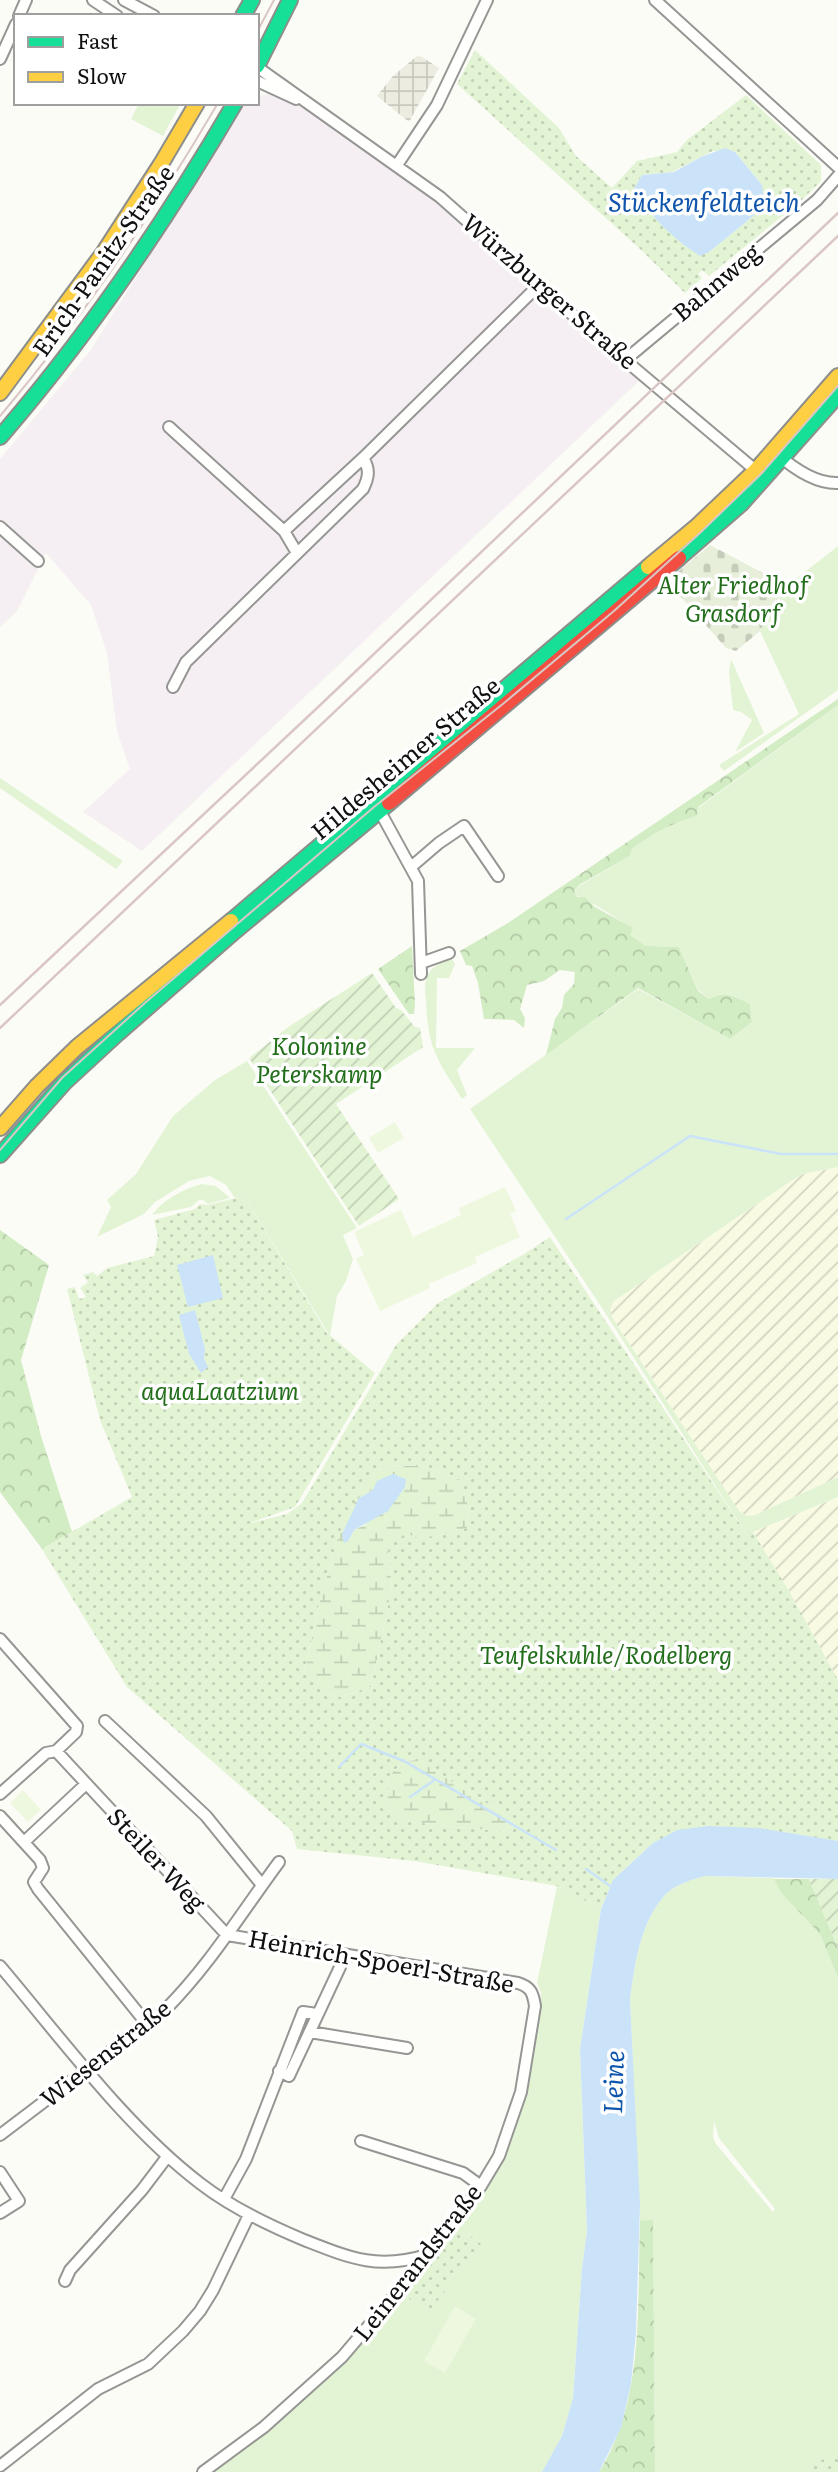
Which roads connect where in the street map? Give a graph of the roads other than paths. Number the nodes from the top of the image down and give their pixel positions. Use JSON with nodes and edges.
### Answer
{"nodes":[{"id":1,"x":93,"y":0,"type":"edge"},
{"id":2,"x":124,"y":0,"type":"edge"},
{"id":3,"x":290,"y":0,"type":"edge"},
{"id":4,"x":487,"y":0,"type":"edge"},
{"id":5,"x":655,"y":0,"type":"edge"},
{"id":6,"x":114,"y":14,"type":"edge"},
{"id":7,"x":149,"y":14,"type":"edge"},
{"id":8,"x":14,"y":28,"type":"edge"},
{"id":9,"x":0,"y":59,"type":"edge"},
{"id":10,"x":259,"y":62,"type":"edge"},
{"id":11,"x":259,"y":67,"type":"edge"},
{"id":12,"x":259,"y":82,"type":"edge"},
{"id":13,"x":196,"y":105,"type":"edge"},
{"id":14,"x":234,"y":105,"type":"edge"},
{"id":15,"x":327,"y":114,"type":"junction"},
{"id":16,"x":397,"y":165,"type":"junction"},
{"id":17,"x":838,"y":167,"type":"edge"},
{"id":18,"x":838,"y":176,"type":"edge"},
{"id":19,"x":539,"y":285,"type":"junction"},
{"id":20,"x":625,"y":360,"type":"junction"},
{"id":21,"x":838,"y":376,"type":"edge"},
{"id":22,"x":0,"y":393,"type":"edge"},
{"id":23,"x":838,"y":395,"type":"edge"},
{"id":24,"x":169,"y":427,"type":"dead end"},
{"id":25,"x":0,"y":438,"type":"edge"},
{"id":26,"x":778,"y":454,"type":"junction"},
{"id":27,"x":363,"y":458,"type":"junction"},
{"id":28,"x":760,"y":474,"type":"junction"},
{"id":29,"x":838,"y":483,"type":"edge"},
{"id":30,"x":0,"y":527,"type":"edge"},
{"id":31,"x":284,"y":531,"type":"junction"},
{"id":32,"x":297,"y":553,"type":"junction"},
{"id":33,"x":38,"y":561,"type":"dead end"},
{"id":34,"x":173,"y":687,"type":"dead end"},
{"id":35,"x":374,"y":806,"type":"junction"},
{"id":36,"x":411,"y":867,"type":"junction"},
{"id":37,"x":498,"y":876,"type":"dead end"},
{"id":38,"x":449,"y":953,"type":"dead end"},
{"id":39,"x":0,"y":1128,"type":"edge"},
{"id":40,"x":0,"y":1155,"type":"edge"},
{"id":41,"x":0,"y":1639,"type":"edge"},
{"id":42,"x":105,"y":1721,"type":"dead end"},
{"id":43,"x":56,"y":1751,"type":"junction"},
{"id":44,"x":86,"y":1784,"type":"junction"},
{"id":45,"x":0,"y":1794,"type":"edge"},
{"id":46,"x":0,"y":1816,"type":"edge"},
{"id":47,"x":24,"y":1842,"type":"junction"},
{"id":48,"x":279,"y":1862,"type":"dead end"},
{"id":49,"x":262,"y":1885,"type":"junction"},
{"id":50,"x":227,"y":1936,"type":"junction"},
{"id":51,"x":342,"y":1956,"type":"junction"},
{"id":52,"x":0,"y":1966,"type":"edge"},
{"id":53,"x":533,"y":1993,"type":"joint"},
{"id":54,"x":317,"y":2014,"type":"junction"},
{"id":55,"x":147,"y":2024,"type":"junction"},
{"id":56,"x":310,"y":2032,"type":"junction"},
{"id":57,"x":407,"y":2048,"type":"dead end"},
{"id":58,"x":88,"y":2070,"type":"junction"},
{"id":59,"x":279,"y":2071,"type":"junction"},
{"id":60,"x":0,"y":2135,"type":"edge"},
{"id":61,"x":361,"y":2141,"type":"dead end"},
{"id":62,"x":167,"y":2157,"type":"junction"},
{"id":63,"x":0,"y":2172,"type":"edge"},
{"id":64,"x":481,"y":2186,"type":"junction"},
{"id":65,"x":224,"y":2199,"type":"junction"},
{"id":66,"x":0,"y":2213,"type":"edge"},
{"id":67,"x":249,"y":2215,"type":"junction"},
{"id":68,"x":427,"y":2255,"type":"junction"},
{"id":69,"x":65,"y":2281,"type":"dead end"},
{"id":70,"x":0,"y":2466,"type":"edge"},
{"id":71,"x":203,"y":2472,"type":"edge"}],
"edges":[{"from":1,"to":6,"type":"street"},
{"from":2,"to":7,"type":"street"},
{"from":3,"to":10,"type":"street"},
{"from":4,"to":16,"type":"street"},
{"from":5,"to":17,"type":"street"},
{"from":8,"to":9,"type":"street"},
{"from":11,"to":15,"type":"street","name":"Würzburger Straße"},
{"from":12,"to":15,"type":"street","name":"Würzburger Straße"},
{"from":13,"to":22,"type":"street","name":"Erich-Panitz-Straße"},
{"from":14,"to":25,"type":"street","name":"Erich-Panitz-Straße"},
{"from":15,"to":16,"type":"street","name":"Würzburger Straße"},
{"from":16,"to":19,"type":"street","name":"Würzburger Straße"},
{"from":18,"to":20,"type":"street","name":"Bahnweg"},
{"from":19,"to":20,"type":"street","name":"Würzburger Straße"},
{"from":19,"to":27,"type":"street"},
{"from":20,"to":28,"type":"street","name":"Würzburger Straße"},
{"from":21,"to":26,"type":"street","name":"Hildesheimer Straße"},
{"from":23,"to":26,"type":"street","name":"Hildesheimer Straße"},
{"from":24,"to":31,"type":"street"},
{"from":26,"to":28,"type":"street","name":"Hildesheimer Straße"},
{"from":26,"to":29,"type":"street"},
{"from":27,"to":31,"type":"street"},
{"from":27,"to":32,"type":"street"},
{"from":28,"to":35,"type":"street","name":"Hildesheimer Straße"},
{"from":30,"to":33,"type":"street"},
{"from":31,"to":32,"type":"street"},
{"from":32,"to":34,"type":"street"},
{"from":35,"to":36,"type":"street"},
{"from":35,"to":39,"type":"street","name":"Hildesheimer Straße"},
{"from":35,"to":40,"type":"street","name":"Hildesheimer Straße"},
{"from":36,"to":37,"type":"street"},
{"from":36,"to":38,"type":"street"},
{"from":41,"to":43,"type":"street"},
{"from":42,"to":49,"type":"street"},
{"from":43,"to":44,"type":"street","name":"Steiler Weg"},
{"from":43,"to":45,"type":"street"},
{"from":44,"to":47,"type":"street"},
{"from":44,"to":50,"type":"street","name":"Steiler Weg"},
{"from":46,"to":47,"type":"street"},
{"from":47,"to":55,"type":"street"},
{"from":48,"to":49,"type":"street","name":"Wiesenstraße"},
{"from":49,"to":50,"type":"street","name":"Wiesenstraße"},
{"from":50,"to":51,"type":"street","name":"Heinrich-Spoerl-Straße"},
{"from":50,"to":55,"type":"street","name":"Wiesenstraße"},
{"from":51,"to":53,"type":"street","name":"Heinrich-Spoerl-Straße"},
{"from":51,"to":54,"type":"street"},
{"from":52,"to":58,"type":"street"},
{"from":53,"to":64,"type":"street","name":"Leinerandstraße"},
{"from":54,"to":56,"type":"street"},
{"from":54,"to":59,"type":"street"},
{"from":55,"to":58,"type":"street","name":"Wiesenstraße"},
{"from":56,"to":57,"type":"street"},
{"from":56,"to":59,"type":"street"},
{"from":58,"to":60,"type":"street","name":"Wiesenstraße"},
{"from":58,"to":62,"type":"street"},
{"from":59,"to":65,"type":"street"},
{"from":61,"to":64,"type":"street"},
{"from":62,"to":65,"type":"street"},
{"from":62,"to":69,"type":"street"},
{"from":63,"to":66,"type":"street"},
{"from":64,"to":68,"type":"street","name":"Leinerandstraße"},
{"from":65,"to":67,"type":"street"},
{"from":67,"to":68,"type":"street"},
{"from":67,"to":70,"type":"street"},
{"from":68,"to":71,"type":"street","name":"Leinerandstraße"}]}
